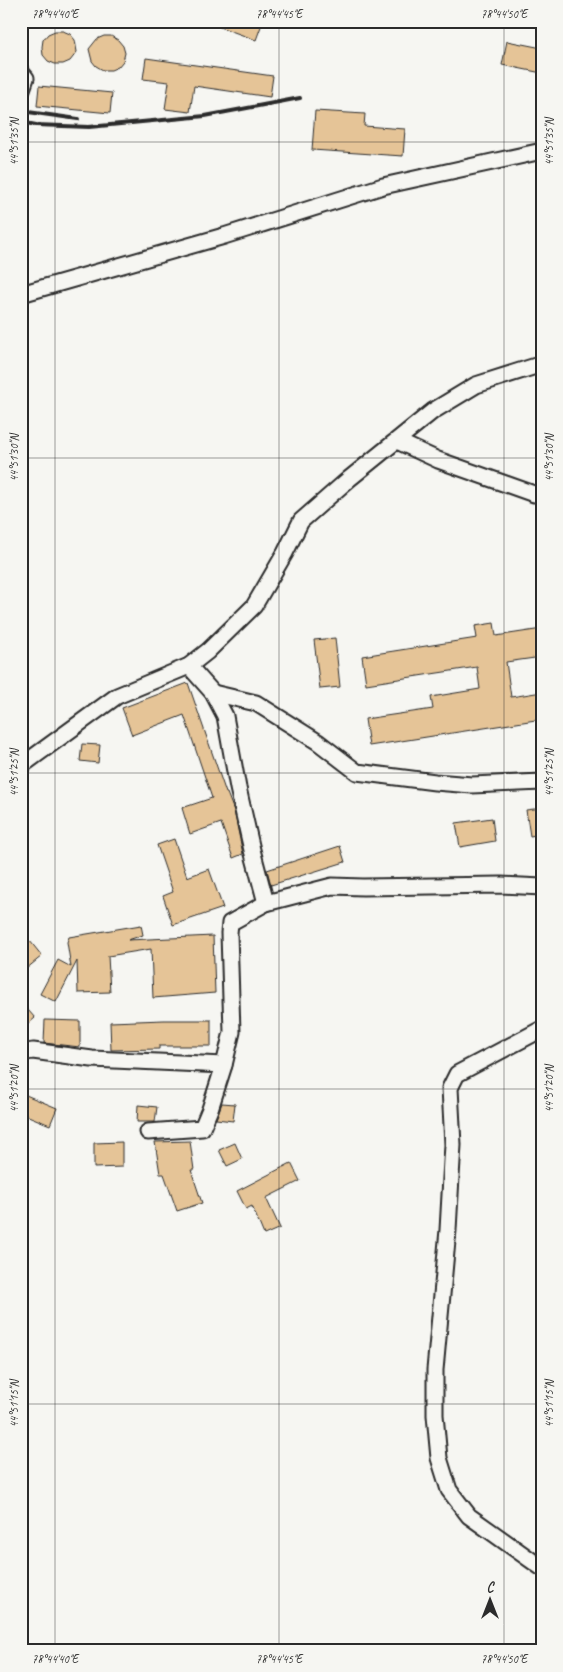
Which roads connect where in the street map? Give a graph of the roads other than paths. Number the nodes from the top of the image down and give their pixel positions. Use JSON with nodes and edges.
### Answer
{"nodes":[{"id":1,"x":21,"y":72,"type":"edge"},
{"id":2,"x":21,"y":92,"type":"edge"},
{"id":3,"x":542,"y":151,"type":"edge"},
{"id":4,"x":21,"y":294,"type":"edge"},
{"id":5,"x":542,"y":364,"type":"edge"},
{"id":6,"x":396,"y":441,"type":"junction"},
{"id":7,"x":542,"y":494,"type":"edge"},
{"id":8,"x":189,"y":666,"type":"junction"},
{"id":9,"x":213,"y":693,"type":"junction"},
{"id":10,"x":21,"y":766,"type":"edge"},
{"id":11,"x":542,"y":782,"type":"edge"},
{"id":12,"x":542,"y":887,"type":"edge"},
{"id":13,"x":266,"y":903,"type":"junction"},
{"id":14,"x":542,"y":1029,"type":"edge"},
{"id":15,"x":21,"y":1053,"type":"edge"},
{"id":16,"x":224,"y":1065,"type":"junction"},
{"id":17,"x":148,"y":1132,"type":"dead end"},
{"id":18,"x":542,"y":1568,"type":"edge"}],
"edges":[{"from":1,"to":2,"type":"street"},
{"from":3,"to":4,"type":"street"},
{"from":5,"to":6,"type":"street"},
{"from":6,"to":7,"type":"street"},
{"from":6,"to":8,"type":"street"},
{"from":8,"to":9,"type":"street"},
{"from":8,"to":10,"type":"street"},
{"from":9,"to":11,"type":"street"},
{"from":9,"to":13,"type":"street"},
{"from":12,"to":13,"type":"street"},
{"from":13,"to":16,"type":"street"},
{"from":14,"to":18,"type":"street"},
{"from":15,"to":16,"type":"street"},
{"from":16,"to":17,"type":"street"}]}
